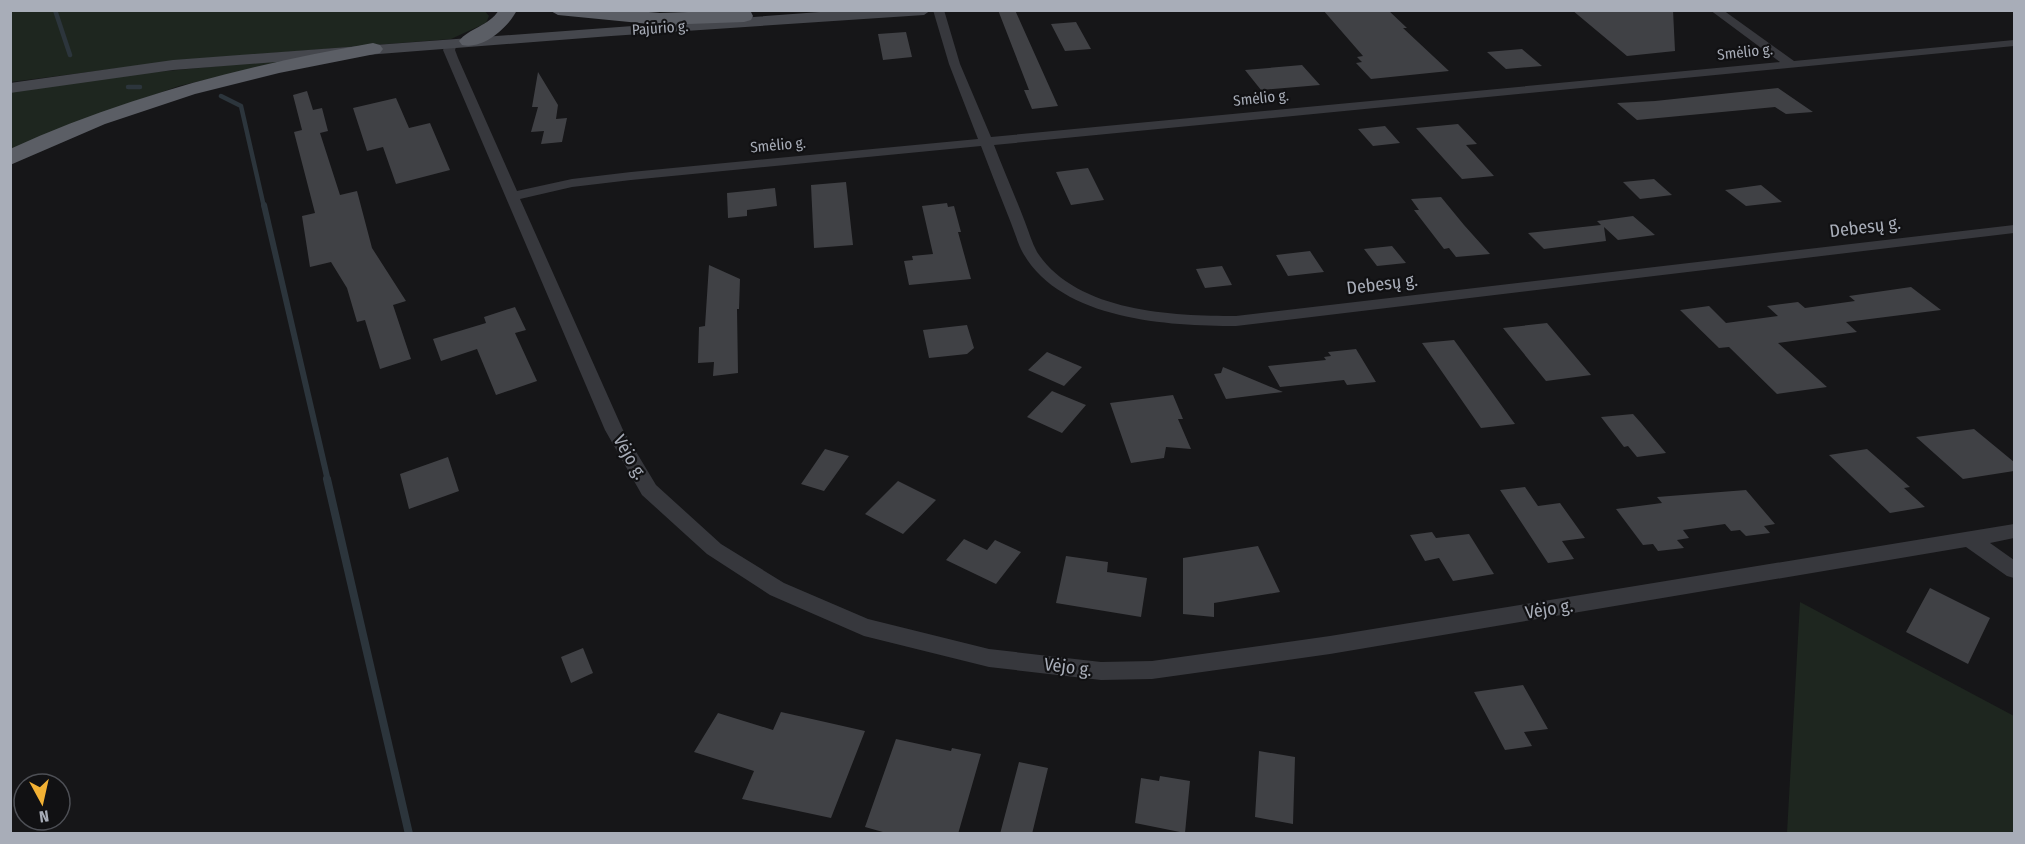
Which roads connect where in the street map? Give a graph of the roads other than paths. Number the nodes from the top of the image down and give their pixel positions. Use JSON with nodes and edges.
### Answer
{"nodes":[{"id":1,"x":508,"y":10,"type":"edge"},
{"id":2,"x":558,"y":10,"type":"edge"},
{"id":3,"x":804,"y":10,"type":"edge"},
{"id":4,"x":924,"y":10,"type":"edge"},
{"id":5,"x":938,"y":10,"type":"edge"},
{"id":6,"x":1715,"y":10,"type":"edge"},
{"id":7,"x":636,"y":14,"type":"edge"},
{"id":8,"x":744,"y":16,"type":"junction"},
{"id":9,"x":612,"y":31,"type":"junction"},
{"id":10,"x":460,"y":42,"type":"junction"},
{"id":11,"x":2014,"y":43,"type":"edge"},
{"id":12,"x":373,"y":49,"type":"junction"},
{"id":13,"x":1791,"y":64,"type":"junction"},
{"id":14,"x":10,"y":88,"type":"edge"},
{"id":15,"x":986,"y":142,"type":"junction"},
{"id":16,"x":10,"y":158,"type":"edge"},
{"id":17,"x":513,"y":196,"type":"junction"},
{"id":18,"x":2014,"y":229,"type":"edge"},
{"id":19,"x":2014,"y":531,"type":"edge"},
{"id":20,"x":1970,"y":539,"type":"junction"},
{"id":21,"x":2014,"y":570,"type":"edge"}],
"edges":[{"from":1,"to":10,"type":"highway"},
{"from":2,"to":7,"type":"highway"},
{"from":3,"to":8,"type":"main road","name":"Pajūrio g."},
{"from":4,"to":9,"type":"main road","name":"Pajūrio g."},
{"from":5,"to":15,"type":"street","name":"Debesų g."},
{"from":6,"to":13,"type":"street"},
{"from":7,"to":8,"type":"highway"},
{"from":8,"to":9,"type":"main road","name":"Pajūrio g."},
{"from":9,"to":10,"type":"main road","name":"Pajūrio g."},
{"from":10,"to":12,"type":"main road","name":"Pajūrio g."},
{"from":10,"to":17,"type":"street","name":"Vėjo g."},
{"from":11,"to":13,"type":"street","name":"Smėlio g."},
{"from":12,"to":14,"type":"main road","name":"Pajūrio g."},
{"from":12,"to":16,"type":"highway"},
{"from":13,"to":15,"type":"street","name":"Smėlio g."},
{"from":15,"to":17,"type":"street","name":"Smėlio g."},
{"from":15,"to":18,"type":"street","name":"Debesų g."},
{"from":17,"to":20,"type":"street","name":"Vėjo g."},
{"from":19,"to":20,"type":"street","name":"Vėjo g."},
{"from":20,"to":21,"type":"street"}]}
